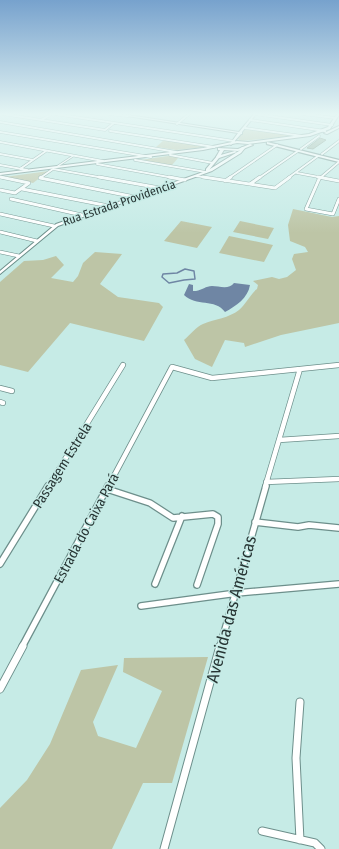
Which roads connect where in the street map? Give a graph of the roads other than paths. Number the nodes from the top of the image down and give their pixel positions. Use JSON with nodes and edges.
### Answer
{"nodes":[{"id":1,"x":0,"y":154,"type":"edge"},
{"id":2,"x":42,"y":154,"type":"edge"},
{"id":3,"x":60,"y":154,"type":"edge"},
{"id":4,"x":128,"y":154,"type":"edge"},
{"id":5,"x":162,"y":154,"type":"edge"},
{"id":6,"x":181,"y":154,"type":"edge"},
{"id":7,"x":220,"y":154,"type":"edge"},
{"id":8,"x":229,"y":154,"type":"edge"},
{"id":9,"x":237,"y":154,"type":"edge"},
{"id":10,"x":261,"y":154,"type":"edge"},
{"id":11,"x":294,"y":154,"type":"edge"},
{"id":12,"x":310,"y":154,"type":"edge"},
{"id":13,"x":322,"y":154,"type":"edge"},
{"id":14,"x":170,"y":155,"type":"junction"},
{"id":15,"x":73,"y":156,"type":"junction"},
{"id":16,"x":142,"y":156,"type":"junction"},
{"id":17,"x":318,"y":156,"type":"junction"},
{"id":18,"x":151,"y":157,"type":"junction"},
{"id":19,"x":218,"y":157,"type":"junction"},
{"id":20,"x":33,"y":160,"type":"junction"},
{"id":21,"x":135,"y":160,"type":"junction"},
{"id":22,"x":339,"y":160,"type":"edge"},
{"id":23,"x":103,"y":161,"type":"junction"},
{"id":24,"x":213,"y":163,"type":"junction"},
{"id":25,"x":97,"y":164,"type":"junction"},
{"id":26,"x":0,"y":165,"type":"edge"},
{"id":27,"x":56,"y":168,"type":"junction"},
{"id":28,"x":20,"y":169,"type":"junction"},
{"id":29,"x":27,"y":170,"type":"junction"},
{"id":30,"x":206,"y":172,"type":"junction"},
{"id":31,"x":297,"y":172,"type":"junction"},
{"id":32,"x":0,"y":176,"type":"edge"},
{"id":33,"x":196,"y":176,"type":"junction"},
{"id":34,"x":320,"y":177,"type":"junction"},
{"id":35,"x":184,"y":180,"type":"junction"},
{"id":36,"x":225,"y":181,"type":"junction"},
{"id":37,"x":339,"y":181,"type":"edge"},
{"id":38,"x":250,"y":184,"type":"junction"},
{"id":39,"x":160,"y":188,"type":"junction"},
{"id":40,"x":23,"y":189,"type":"junction"},
{"id":41,"x":0,"y":190,"type":"edge"},
{"id":42,"x":135,"y":197,"type":"junction"},
{"id":43,"x":339,"y":199,"type":"edge"},
{"id":44,"x":109,"y":206,"type":"junction"},
{"id":45,"x":0,"y":214,"type":"edge"},
{"id":46,"x":82,"y":215,"type":"junction"},
{"id":47,"x":54,"y":226,"type":"junction"},
{"id":48,"x":0,"y":232,"type":"edge"},
{"id":49,"x":37,"y":241,"type":"junction"},
{"id":50,"x":0,"y":252,"type":"edge"},
{"id":51,"x":19,"y":256,"type":"junction"},
{"id":52,"x":3,"y":268,"type":"edge"},
{"id":53,"x":0,"y":273,"type":"edge"},
{"id":54,"x":123,"y":365,"type":"dead end"},
{"id":55,"x":339,"y":366,"type":"edge"},
{"id":56,"x":300,"y":369,"type":"junction"},
{"id":57,"x":0,"y":388,"type":"edge"},
{"id":58,"x":12,"y":391,"type":"dead end"},
{"id":59,"x":339,"y":436,"type":"edge"},
{"id":60,"x":279,"y":440,"type":"junction"},
{"id":61,"x":339,"y":479,"type":"edge"},
{"id":62,"x":266,"y":482,"type":"junction"},
{"id":63,"x":107,"y":489,"type":"junction"},
{"id":64,"x":182,"y":516,"type":"junction"},
{"id":65,"x":255,"y":522,"type":"junction"},
{"id":66,"x":339,"y":528,"type":"edge"},
{"id":67,"x":0,"y":564,"type":"edge"},
{"id":68,"x":155,"y":584,"type":"dead end"},
{"id":69,"x":339,"y":584,"type":"edge"},
{"id":70,"x":197,"y":585,"type":"dead end"},
{"id":71,"x":236,"y":593,"type":"junction"},
{"id":72,"x":141,"y":606,"type":"dead end"},
{"id":73,"x":0,"y":689,"type":"edge"},
{"id":74,"x":300,"y":702,"type":"dead end"},
{"id":75,"x":262,"y":831,"type":"dead end"},
{"id":76,"x":300,"y":840,"type":"junction"},
{"id":77,"x":164,"y":849,"type":"edge"},
{"id":78,"x":321,"y":849,"type":"edge"}],
"edges":[{"from":1,"to":20,"type":"street"},
{"from":2,"to":20,"type":"street"},
{"from":3,"to":15,"type":"street"},
{"from":4,"to":16,"type":"street"},
{"from":5,"to":16,"type":"main road"},
{"from":6,"to":14,"type":"main road"},
{"from":7,"to":19,"type":"main road"},
{"from":8,"to":19,"type":"main road"},
{"from":9,"to":30,"type":"main road","name":"Rua Estrada Providencia"},
{"from":10,"to":36,"type":"street"},
{"from":11,"to":38,"type":"street"},
{"from":12,"to":17,"type":"street"},
{"from":13,"to":22,"type":"street"},
{"from":14,"to":18,"type":"main road"},
{"from":14,"to":24,"type":"street"},
{"from":15,"to":23,"type":"street"},
{"from":15,"to":27,"type":"street"},
{"from":16,"to":18,"type":"street"},
{"from":16,"to":23,"type":"main road"},
{"from":17,"to":22,"type":"street"},
{"from":17,"to":31,"type":"street"},
{"from":18,"to":21,"type":"main road"},
{"from":19,"to":24,"type":"main road"},
{"from":20,"to":28,"type":"street"},
{"from":21,"to":25,"type":"main road"},
{"from":21,"to":30,"type":"street"},
{"from":22,"to":34,"type":"street"},
{"from":23,"to":27,"type":"main road"},
{"from":24,"to":30,"type":"main road"},
{"from":25,"to":27,"type":"main road"},
{"from":25,"to":35,"type":"street"},
{"from":26,"to":28,"type":"street"},
{"from":27,"to":29,"type":"main road"},
{"from":27,"to":32,"type":"main road"},
{"from":27,"to":39,"type":"street"},
{"from":27,"to":42,"type":"street"},
{"from":28,"to":29,"type":"street"},
{"from":29,"to":32,"type":"main road"},
{"from":30,"to":33,"type":"main road","name":"Rua Estrada Providencia"},
{"from":31,"to":34,"type":"street"},
{"from":31,"to":38,"type":"street"},
{"from":32,"to":40,"type":"street"},
{"from":33,"to":35,"type":"main road","name":"Rua Estrada Providencia"},
{"from":33,"to":36,"type":"street"},
{"from":34,"to":37,"type":"street"},
{"from":34,"to":43,"type":"street"},
{"from":35,"to":39,"type":"main road","name":"Rua Estrada Providencia"},
{"from":36,"to":38,"type":"street"},
{"from":39,"to":42,"type":"main road","name":"Rua Estrada Providencia"},
{"from":40,"to":41,"type":"street"},
{"from":40,"to":44,"type":"street"},
{"from":40,"to":46,"type":"street"},
{"from":42,"to":44,"type":"main road","name":"Rua Estrada Providencia"},
{"from":44,"to":46,"type":"main road","name":"Rua Estrada Providencia"},
{"from":45,"to":47,"type":"street"},
{"from":46,"to":47,"type":"main road","name":"Rua Estrada Providencia"},
{"from":47,"to":49,"type":"main road","name":"Rua Estrada Providencia"},
{"from":48,"to":49,"type":"street"},
{"from":49,"to":51,"type":"main road","name":"Rua Estrada Providencia"},
{"from":50,"to":51,"type":"street"},
{"from":51,"to":52,"type":"main road","name":"Rua Estrada Providencia"},
{"from":52,"to":53,"type":"main road","name":"Rua Estrada Providencia"},
{"from":54,"to":67,"type":"street","name":"Passagem Estrela"},
{"from":55,"to":56,"type":"street"},
{"from":56,"to":60,"type":"street","name":"Avenida das Américas"},
{"from":56,"to":63,"type":"street","name":"Estrada do Caixa Pará"},
{"from":57,"to":58,"type":"street"},
{"from":59,"to":60,"type":"street"},
{"from":60,"to":62,"type":"street","name":"Avenida das Américas"},
{"from":61,"to":62,"type":"street"},
{"from":62,"to":65,"type":"street","name":"Avenida das Américas"},
{"from":63,"to":64,"type":"street"},
{"from":63,"to":73,"type":"street","name":"Estrada do Caixa Pará"},
{"from":64,"to":68,"type":"street"},
{"from":64,"to":70,"type":"street"},
{"from":65,"to":66,"type":"street"},
{"from":65,"to":71,"type":"street","name":"Avenida das Américas"},
{"from":69,"to":71,"type":"street"},
{"from":71,"to":72,"type":"street"},
{"from":71,"to":77,"type":"street","name":"Avenida das Américas"},
{"from":74,"to":76,"type":"street"},
{"from":75,"to":76,"type":"street"},
{"from":76,"to":78,"type":"street"}]}
